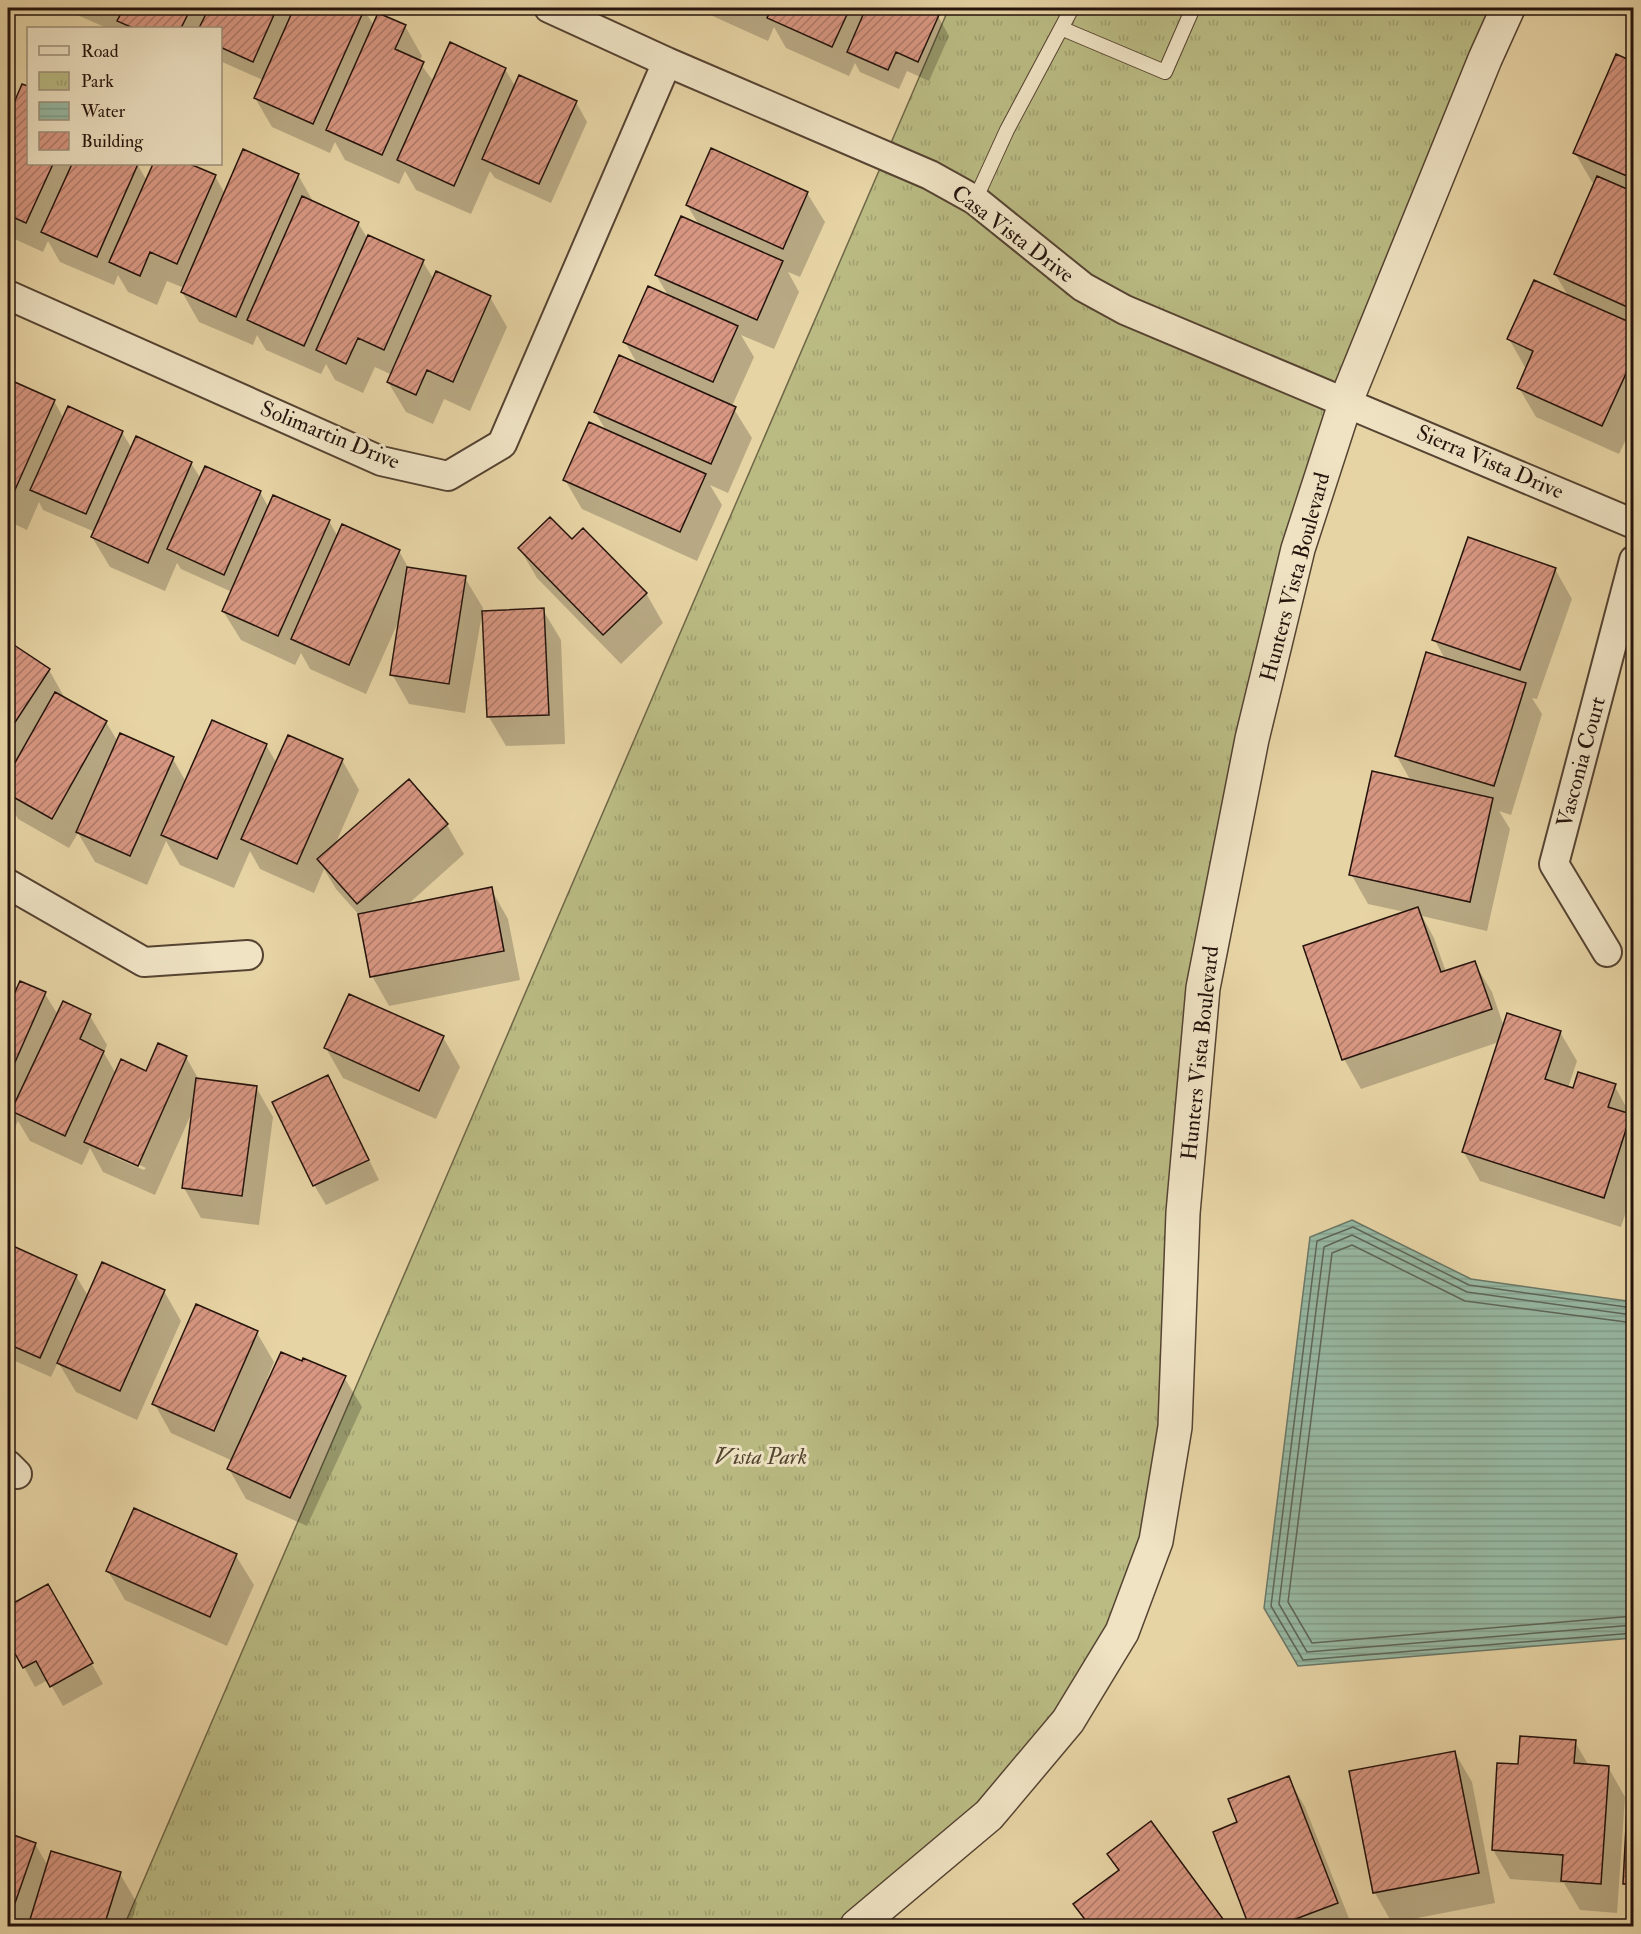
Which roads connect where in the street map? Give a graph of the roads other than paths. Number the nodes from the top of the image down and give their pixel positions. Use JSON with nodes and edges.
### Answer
{"nodes":[{"id":1,"x":549,"y":8,"type":"edge"},
{"id":2,"x":1072,"y":8,"type":"edge"},
{"id":3,"x":1193,"y":8,"type":"edge"},
{"id":4,"x":1508,"y":8,"type":"edge"},
{"id":5,"x":1063,"y":29,"type":"junction"},
{"id":6,"x":667,"y":62,"type":"junction"},
{"id":7,"x":975,"y":200,"type":"junction"},
{"id":8,"x":8,"y":295,"type":"edge"},
{"id":9,"x":1346,"y":401,"type":"junction"},
{"id":10,"x":1634,"y":524,"type":"edge"},
{"id":11,"x":1634,"y":560,"type":"edge"},
{"id":12,"x":8,"y":884,"type":"edge"},
{"id":13,"x":1608,"y":952,"type":"dead end"},
{"id":14,"x":248,"y":955,"type":"dead end"},
{"id":15,"x":857,"y":1926,"type":"edge"}],
"edges":[{"from":1,"to":6,"type":"street","name":"Casa Vista Drive"},
{"from":2,"to":5,"type":"lane"},
{"from":3,"to":5,"type":"lane"},
{"from":4,"to":9,"type":"street","name":"Hunters Vista Boulevard"},
{"from":5,"to":7,"type":"lane"},
{"from":6,"to":7,"type":"street","name":"Casa Vista Drive"},
{"from":6,"to":8,"type":"street","name":"Solimartin Drive"},
{"from":7,"to":9,"type":"street","name":"Casa Vista Drive"},
{"from":9,"to":10,"type":"street","name":"Sierra Vista Drive"},
{"from":9,"to":15,"type":"street","name":"Hunters Vista Boulevard"},
{"from":11,"to":13,"type":"street","name":"Vasconia Court"},
{"from":12,"to":14,"type":"street"}]}
